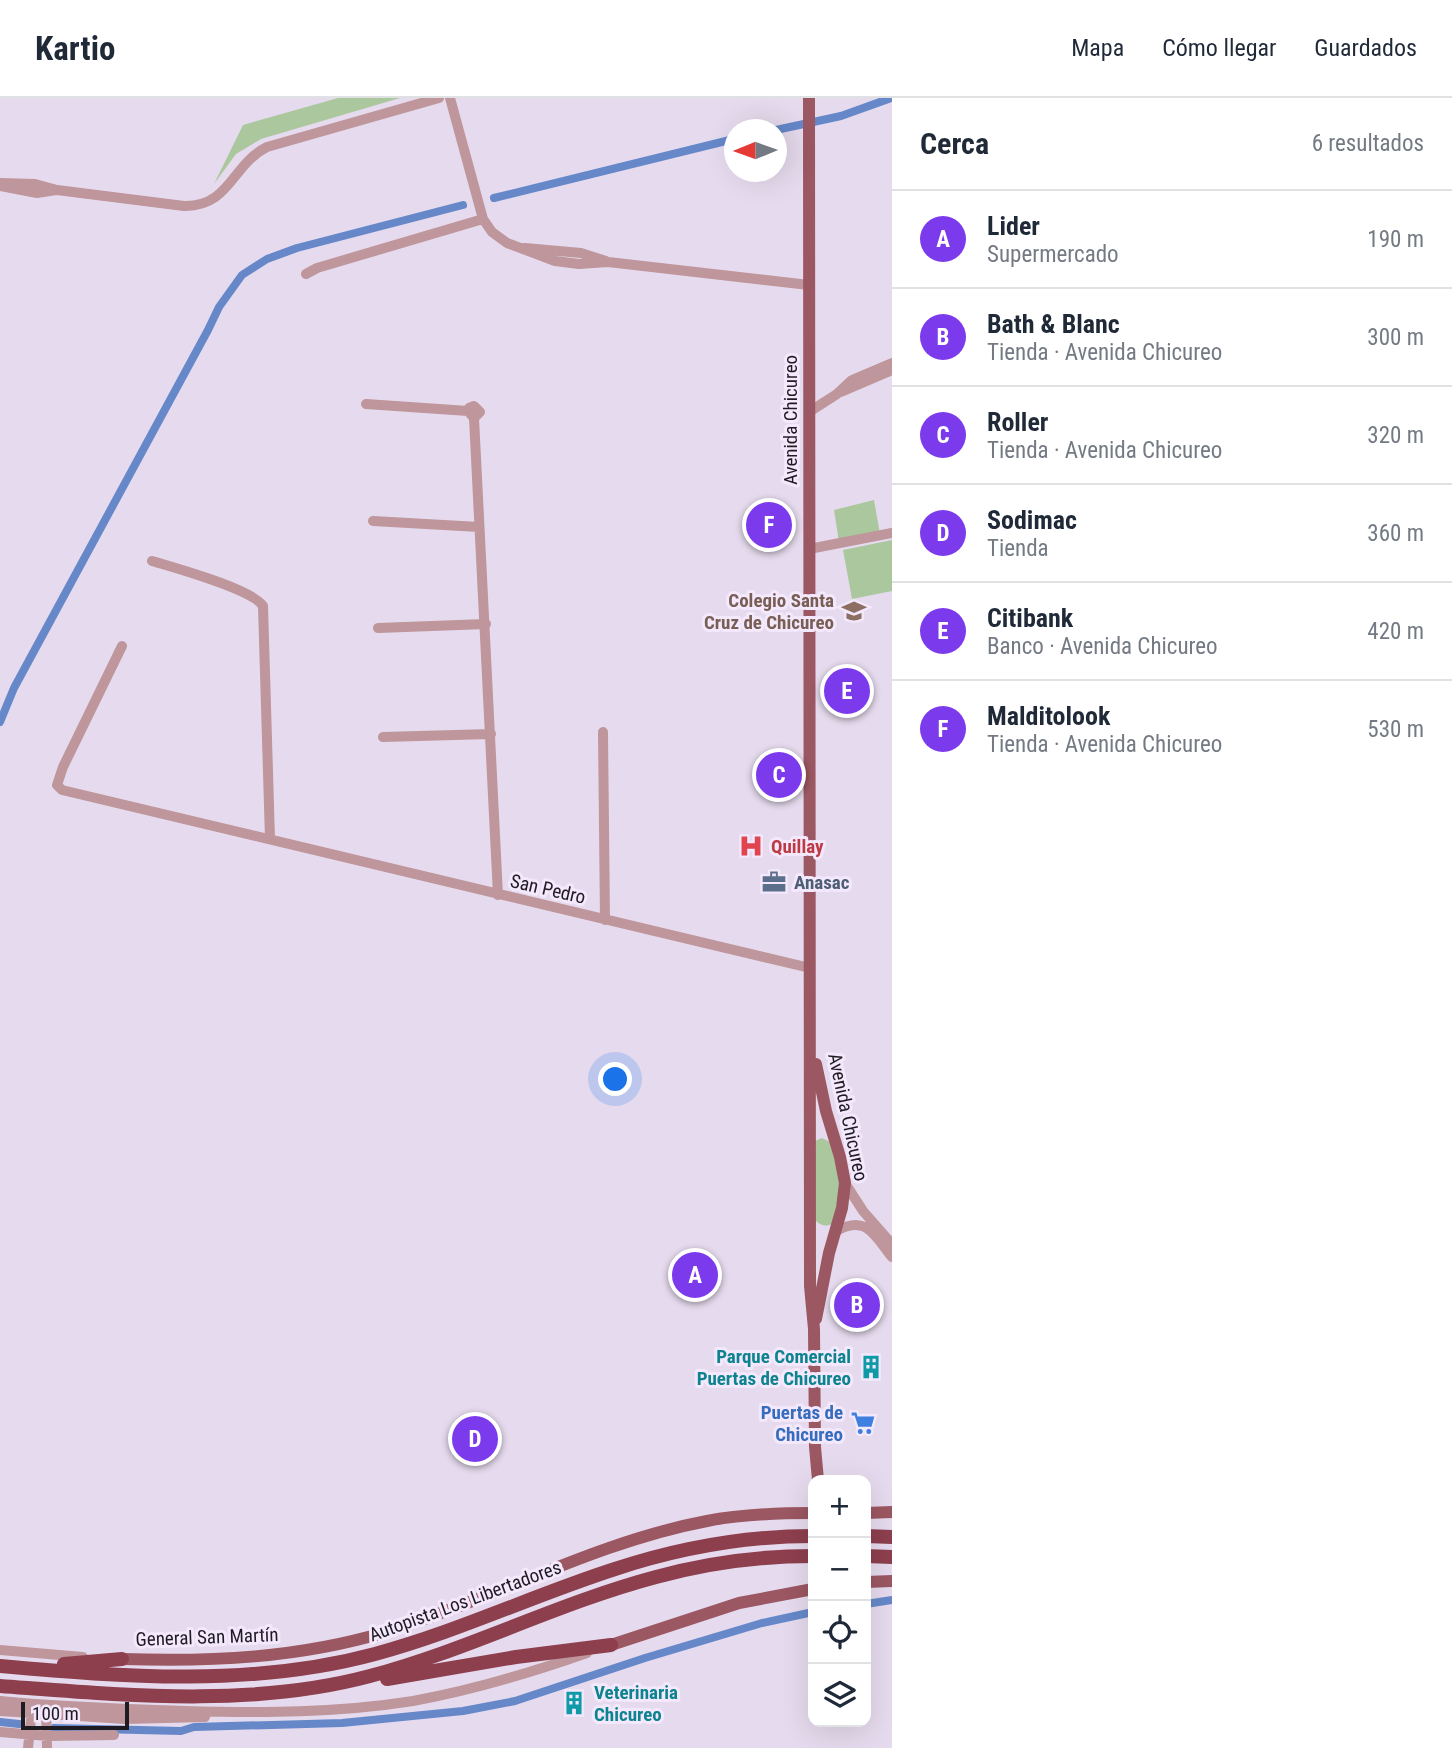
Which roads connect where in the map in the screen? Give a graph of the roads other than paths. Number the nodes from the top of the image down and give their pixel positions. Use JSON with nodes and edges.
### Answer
{"nodes":[{"id":1,"x":439,"y":98,"type":"edge"},
{"id":2,"x":450,"y":98,"type":"edge"},
{"id":3,"x":809,"y":98,"type":"edge"},
{"id":4,"x":0,"y":184,"type":"edge"},
{"id":5,"x":483,"y":219,"type":"junction"},
{"id":6,"x":306,"y":274,"type":"dead end"},
{"id":7,"x":809,"y":285,"type":"junction"},
{"id":8,"x":892,"y":363,"type":"edge"},
{"id":9,"x":892,"y":370,"type":"edge"},
{"id":10,"x":837,"y":394,"type":"junction"},
{"id":11,"x":366,"y":404,"type":"dead end"},
{"id":12,"x":809,"y":412,"type":"junction"},
{"id":13,"x":373,"y":521,"type":"dead end"},
{"id":14,"x":480,"y":527,"type":"junction"},
{"id":15,"x":892,"y":533,"type":"edge"},
{"id":16,"x":809,"y":549,"type":"junction"},
{"id":17,"x":152,"y":561,"type":"dead end"},
{"id":18,"x":486,"y":624,"type":"junction"},
{"id":19,"x":378,"y":628,"type":"dead end"},
{"id":20,"x":122,"y":646,"type":"dead end"},
{"id":21,"x":603,"y":732,"type":"dead end"},
{"id":22,"x":491,"y":734,"type":"junction"},
{"id":23,"x":383,"y":737,"type":"dead end"},
{"id":24,"x":274,"y":840,"type":"junction"},
{"id":25,"x":498,"y":895,"type":"junction"},
{"id":26,"x":604,"y":920,"type":"junction"},
{"id":27,"x":810,"y":968,"type":"junction"},
{"id":28,"x":811,"y":1035,"type":"junction"},
{"id":29,"x":811,"y":1143,"type":"junction"},
{"id":30,"x":836,"y":1143,"type":"junction"},
{"id":31,"x":845,"y":1183,"type":"junction"},
{"id":32,"x":810,"y":1220,"type":"junction"},
{"id":33,"x":836,"y":1231,"type":"junction"},
{"id":34,"x":892,"y":1244,"type":"edge"},
{"id":35,"x":892,"y":1257,"type":"edge"},
{"id":36,"x":814,"y":1329,"type":"junction"},
{"id":37,"x":818,"y":1475,"type":"edge"},
{"id":38,"x":892,"y":1512,"type":"edge"},
{"id":39,"x":808,"y":1513,"type":"edge"},
{"id":40,"x":871,"y":1513,"type":"edge"},
{"id":41,"x":808,"y":1536,"type":"edge"},
{"id":42,"x":871,"y":1536,"type":"edge"},
{"id":43,"x":892,"y":1537,"type":"edge"},
{"id":44,"x":808,"y":1556,"type":"edge"},
{"id":45,"x":871,"y":1556,"type":"edge"},
{"id":46,"x":892,"y":1557,"type":"edge"},
{"id":47,"x":892,"y":1581,"type":"edge"},
{"id":48,"x":871,"y":1582,"type":"edge"},
{"id":49,"x":808,"y":1590,"type":"edge"},
{"id":50,"x":611,"y":1644,"type":"junction"},
{"id":51,"x":0,"y":1650,"type":"edge"},
{"id":52,"x":122,"y":1659,"type":"junction"},
{"id":53,"x":0,"y":1666,"type":"edge"},
{"id":54,"x":16,"y":1667,"type":"junction"},
{"id":55,"x":326,"y":1685,"type":"junction"},
{"id":56,"x":0,"y":1686,"type":"edge"},
{"id":57,"x":0,"y":1701,"type":"edge"},
{"id":58,"x":32,"y":1709,"type":"junction"},
{"id":59,"x":46,"y":1710,"type":"junction"},
{"id":60,"x":0,"y":1711,"type":"edge"},
{"id":61,"x":0,"y":1732,"type":"edge"},
{"id":62,"x":29,"y":1734,"type":"junction"},
{"id":63,"x":114,"y":1735,"type":"dead end"},
{"id":64,"x":47,"y":1736,"type":"junction"},
{"id":65,"x":28,"y":1748,"type":"edge"},
{"id":66,"x":47,"y":1748,"type":"edge"}],
"edges":[{"from":1,"to":4,"type":"street"},
{"from":2,"to":5,"type":"street"},
{"from":3,"to":7,"type":"main road","name":"Avenida Chicureo"},
{"from":5,"to":6,"type":"street"},
{"from":5,"to":7,"type":"street"},
{"from":7,"to":12,"type":"main road","name":"Avenida Chicureo"},
{"from":8,"to":10,"type":"street"},
{"from":9,"to":10,"type":"street"},
{"from":10,"to":12,"type":"street"},
{"from":11,"to":14,"type":"street"},
{"from":12,"to":16,"type":"main road","name":"Avenida Chicureo"},
{"from":13,"to":14,"type":"street"},
{"from":14,"to":18,"type":"street"},
{"from":15,"to":16,"type":"street"},
{"from":16,"to":27,"type":"main road","name":"Avenida Chicureo"},
{"from":17,"to":24,"type":"street"},
{"from":18,"to":19,"type":"street"},
{"from":18,"to":22,"type":"street"},
{"from":20,"to":24,"type":"street","name":"San Pedro"},
{"from":21,"to":26,"type":"street"},
{"from":22,"to":23,"type":"street"},
{"from":22,"to":25,"type":"street"},
{"from":24,"to":25,"type":"street","name":"San Pedro"},
{"from":25,"to":26,"type":"street","name":"San Pedro"},
{"from":26,"to":27,"type":"street","name":"San Pedro"},
{"from":27,"to":28,"type":"main road","name":"Avenida Chicureo"},
{"from":28,"to":29,"type":"main road","name":"Avenida Chicureo"},
{"from":28,"to":30,"type":"main road","name":"Avenida Chicureo"},
{"from":29,"to":30,"type":"main road"},
{"from":29,"to":32,"type":"main road","name":"Avenida Chicureo"},
{"from":30,"to":31,"type":"main road","name":"Avenida Chicureo"},
{"from":31,"to":33,"type":"main road","name":"Avenida Chicureo"},
{"from":31,"to":34,"type":"street"},
{"from":32,"to":33,"type":"main road"},
{"from":32,"to":36,"type":"main road","name":"Avenida Chicureo"},
{"from":33,"to":35,"type":"street"},
{"from":33,"to":36,"type":"main road","name":"Avenida Chicureo"},
{"from":36,"to":37,"type":"main road","name":"Avenida Chicureo"},
{"from":38,"to":40,"type":"main road"},
{"from":39,"to":52,"type":"main road","name":"General San Martín"},
{"from":41,"to":54,"type":"highway","name":"Autopista Los Libertadores"},
{"from":42,"to":43,"type":"highway"},
{"from":44,"to":55,"type":"highway","name":"Autopista Los Libertadores"},
{"from":45,"to":46,"type":"highway"},
{"from":47,"to":48,"type":"main road"},
{"from":49,"to":50,"type":"main road"},
{"from":50,"to":55,"type":"highway"},
{"from":50,"to":59,"type":"street"},
{"from":51,"to":52,"type":"street","name":"General San Martín"},
{"from":52,"to":54,"type":"highway"},
{"from":53,"to":54,"type":"highway","name":"Autopista Los Libertadores"},
{"from":55,"to":56,"type":"highway","name":"Autopista Los Libertadores"},
{"from":57,"to":58,"type":"street"},
{"from":58,"to":59,"type":"street"},
{"from":58,"to":60,"type":"street"},
{"from":58,"to":62,"type":"street"},
{"from":59,"to":64,"type":"street"},
{"from":61,"to":62,"type":"street"},
{"from":62,"to":64,"type":"street"},
{"from":62,"to":65,"type":"street"},
{"from":63,"to":64,"type":"street"},
{"from":64,"to":66,"type":"street"}]}
